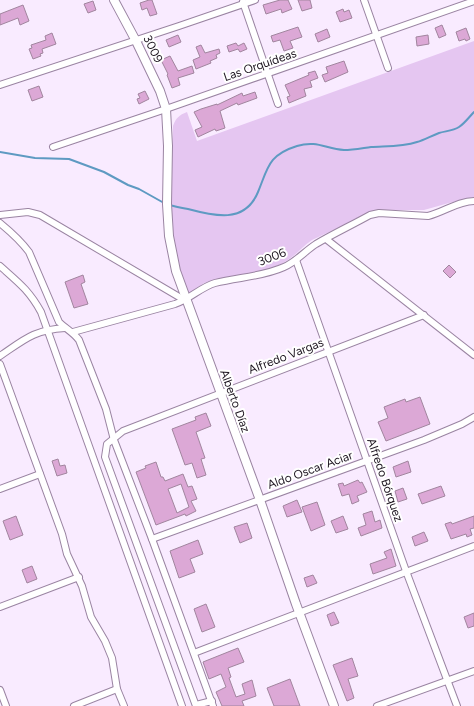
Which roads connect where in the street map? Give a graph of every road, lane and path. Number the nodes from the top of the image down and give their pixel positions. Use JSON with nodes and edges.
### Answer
{"nodes":[{"id":1,"x":114,"y":0,"type":"edge"},
{"id":2,"x":255,"y":0,"type":"edge"},
{"id":3,"x":364,"y":0,"type":"edge"},
{"id":4,"x":474,"y":1,"type":"edge"},
{"id":5,"x":243,"y":2,"type":"edge"},
{"id":6,"x":377,"y":36,"type":"junction"},
{"id":7,"x":136,"y":41,"type":"junction"},
{"id":8,"x":388,"y":68,"type":"dead end"},
{"id":9,"x":268,"y":74,"type":"junction"},
{"id":10,"x":0,"y":85,"type":"edge"},
{"id":11,"x":278,"y":104,"type":"dead end"},
{"id":12,"x":166,"y":109,"type":"junction"},
{"id":13,"x":53,"y":147,"type":"dead end"},
{"id":14,"x":474,"y":201,"type":"edge"},
{"id":15,"x":0,"y":215,"type":"edge"},
{"id":16,"x":0,"y":224,"type":"edge"},
{"id":17,"x":326,"y":239,"type":"junction"},
{"id":18,"x":296,"y":260,"type":"junction"},
{"id":19,"x":0,"y":266,"type":"edge"},
{"id":20,"x":186,"y":301,"type":"junction"},
{"id":21,"x":424,"y":315,"type":"junction"},
{"id":22,"x":65,"y":328,"type":"junction"},
{"id":23,"x":48,"y":330,"type":"junction"},
{"id":24,"x":73,"y":332,"type":"junction"},
{"id":25,"x":328,"y":352,"type":"junction"},
{"id":26,"x":474,"y":355,"type":"edge"},
{"id":27,"x":0,"y":356,"type":"edge"},
{"id":28,"x":0,"y":364,"type":"edge"},
{"id":29,"x":220,"y":394,"type":"junction"},
{"id":30,"x":474,"y":417,"type":"edge"},
{"id":31,"x":114,"y":440,"type":"junction"},
{"id":32,"x":367,"y":461,"type":"junction"},
{"id":33,"x":40,"y":474,"type":"junction"},
{"id":34,"x":0,"y":489,"type":"edge"},
{"id":35,"x":260,"y":500,"type":"junction"},
{"id":36,"x":152,"y":539,"type":"junction"},
{"id":37,"x":474,"y":546,"type":"edge"},
{"id":38,"x":406,"y":571,"type":"junction"},
{"id":39,"x":79,"y":577,"type":"junction"},
{"id":40,"x":0,"y":607,"type":"edge"},
{"id":41,"x":299,"y":612,"type":"junction"},
{"id":42,"x":194,"y":653,"type":"junction"},
{"id":43,"x":474,"y":671,"type":"edge"},
{"id":44,"x":447,"y":680,"type":"junction"},
{"id":45,"x":117,"y":689,"type":"junction"},
{"id":46,"x":0,"y":690,"type":"edge"},
{"id":47,"x":212,"y":704,"type":"edge"},
{"id":48,"x":6,"y":706,"type":"edge"},
{"id":49,"x":74,"y":706,"type":"edge"},
{"id":50,"x":124,"y":706,"type":"edge"},
{"id":51,"x":182,"y":706,"type":"edge"},
{"id":52,"x":196,"y":706,"type":"edge"},
{"id":53,"x":334,"y":706,"type":"edge"},
{"id":54,"x":377,"y":706,"type":"edge"},
{"id":55,"x":457,"y":706,"type":"edge"}],
"edges":[{"from":1,"to":7,"type":"street","name":"3009"},
{"from":2,"to":5,"type":"street"},
{"from":3,"to":6,"type":"street"},
{"from":4,"to":6,"type":"street","name":"Las Orquídeas"},
{"from":5,"to":7,"type":"street"},
{"from":5,"to":9,"type":"street"},
{"from":6,"to":8,"type":"street"},
{"from":6,"to":9,"type":"street","name":"Las Orquídeas"},
{"from":7,"to":10,"type":"street"},
{"from":7,"to":12,"type":"street","name":"3009"},
{"from":9,"to":11,"type":"street"},
{"from":9,"to":12,"type":"street","name":"Las Orquídeas"},
{"from":12,"to":13,"type":"street","name":"Las Orquídeas"},
{"from":12,"to":20,"type":"street","name":"3009"},
{"from":14,"to":17,"type":"street","name":"3006"},
{"from":15,"to":20,"type":"street"},
{"from":16,"to":22,"type":"street"},
{"from":17,"to":18,"type":"street","name":"3006"},
{"from":17,"to":21,"type":"street"},
{"from":18,"to":20,"type":"street","name":"3006"},
{"from":18,"to":25,"type":"street","name":"Alfredo Bórquez"},
{"from":19,"to":23,"type":"street"},
{"from":20,"to":24,"type":"street","name":"3006"},
{"from":20,"to":29,"type":"street","name":"Alberto Díaz"},
{"from":21,"to":25,"type":"street","name":"Alfredo Vargas"},
{"from":21,"to":26,"type":"street"},
{"from":22,"to":23,"type":"street"},
{"from":22,"to":24,"type":"street"},
{"from":23,"to":27,"type":"street"},
{"from":23,"to":51,"type":"street"},
{"from":24,"to":31,"type":"street"},
{"from":25,"to":29,"type":"street","name":"Alfredo Vargas"},
{"from":25,"to":32,"type":"street","name":"Alfredo Bórquez"},
{"from":28,"to":33,"type":"street"},
{"from":29,"to":31,"type":"street","name":"Alfredo Vargas"},
{"from":29,"to":35,"type":"street","name":"Alberto Díaz"},
{"from":30,"to":32,"type":"street","name":"Aldo Oscar Aciar"},
{"from":31,"to":36,"type":"street"},
{"from":31,"to":52,"type":"street"},
{"from":32,"to":35,"type":"street","name":"Aldo Oscar Aciar"},
{"from":32,"to":38,"type":"street","name":"Alfredo Bórquez"},
{"from":33,"to":34,"type":"street"},
{"from":33,"to":39,"type":"street"},
{"from":35,"to":36,"type":"street","name":"Aldo Oscar Aciar"},
{"from":35,"to":41,"type":"street","name":"Alberto Díaz"},
{"from":36,"to":42,"type":"street"},
{"from":37,"to":38,"type":"street"},
{"from":38,"to":41,"type":"street"},
{"from":38,"to":44,"type":"street","name":"Alfredo Bórquez"},
{"from":39,"to":40,"type":"street"},
{"from":39,"to":45,"type":"street"},
{"from":41,"to":42,"type":"street"},
{"from":41,"to":53,"type":"street","name":"Alberto Díaz"},
{"from":42,"to":47,"type":"street"},
{"from":43,"to":44,"type":"street"},
{"from":44,"to":54,"type":"street"},
{"from":44,"to":55,"type":"street","name":"Alfredo Bórquez"},
{"from":45,"to":49,"type":"street"},
{"from":45,"to":50,"type":"street"},
{"from":46,"to":48,"type":"street"},
{"from":47,"to":52,"type":"street"}]}
